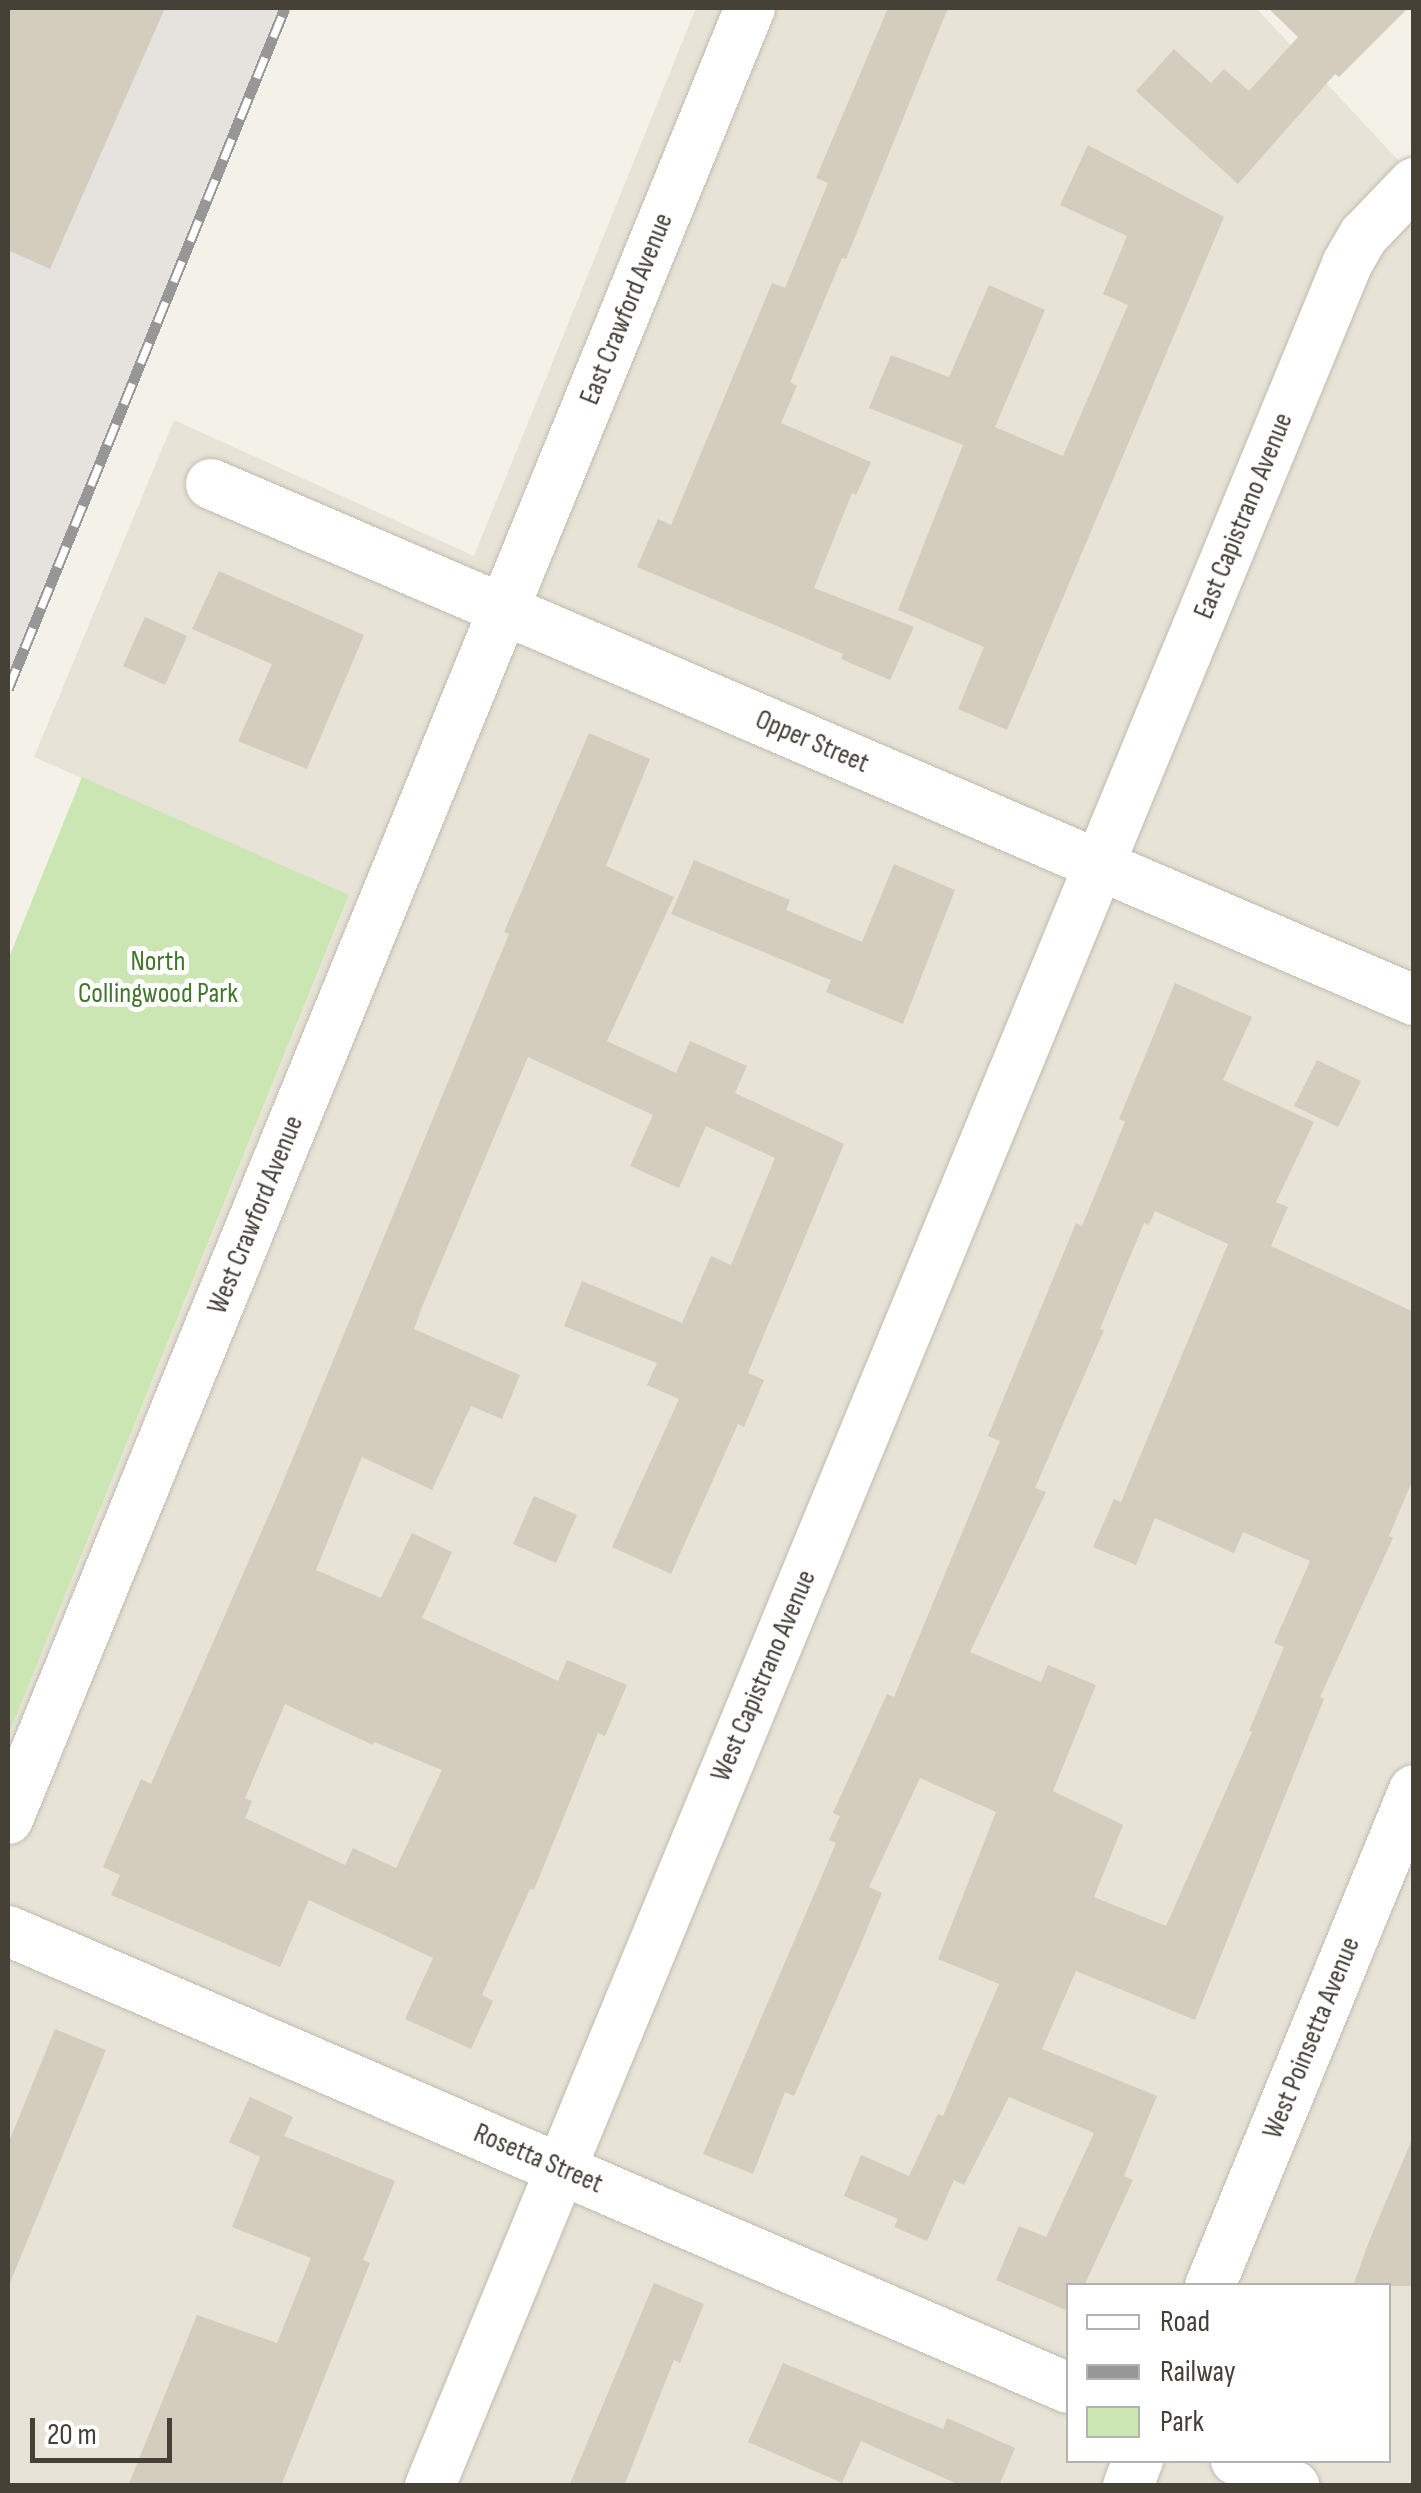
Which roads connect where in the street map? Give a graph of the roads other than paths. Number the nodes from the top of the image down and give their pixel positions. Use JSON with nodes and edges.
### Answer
{"nodes":[{"id":1,"x":750,"y":8,"type":"edge"},
{"id":2,"x":1414,"y":183,"type":"edge"},
{"id":3,"x":211,"y":484,"type":"dead end"},
{"id":4,"x":505,"y":611,"type":"junction"},
{"id":5,"x":1101,"y":866,"type":"junction"},
{"id":6,"x":1414,"y":1000,"type":"edge"},
{"id":7,"x":1414,"y":1790,"type":"edge"},
{"id":8,"x":8,"y":1819,"type":"edge"},
{"id":9,"x":8,"y":1931,"type":"edge"},
{"id":10,"x":559,"y":2168,"type":"junction"},
{"id":11,"x":1211,"y":2283,"type":"edge"},
{"id":12,"x":1066,"y":2387,"type":"edge"},
{"id":13,"x":1243,"y":2463,"type":"edge"},
{"id":14,"x":430,"y":2486,"type":"edge"},
{"id":15,"x":1294,"y":2486,"type":"edge"}],
"edges":[{"from":1,"to":4,"type":"street","name":"East Crawford Avenue"},
{"from":2,"to":5,"type":"street","name":"East Capistrano Avenue"},
{"from":3,"to":4,"type":"street","name":"Opper Street"},
{"from":4,"to":5,"type":"street","name":"Opper Street"},
{"from":4,"to":8,"type":"street","name":"West Crawford Avenue"},
{"from":5,"to":6,"type":"street","name":"Opper Street"},
{"from":5,"to":10,"type":"street","name":"West Capistrano Avenue"},
{"from":7,"to":11,"type":"street","name":"West Poinsetta Avenue"},
{"from":9,"to":10,"type":"street","name":"Rosetta Street"},
{"from":10,"to":12,"type":"street","name":"Rosetta Street"},
{"from":10,"to":14,"type":"street","name":"West Capistrano Avenue"},
{"from":13,"to":15,"type":"street"}]}
